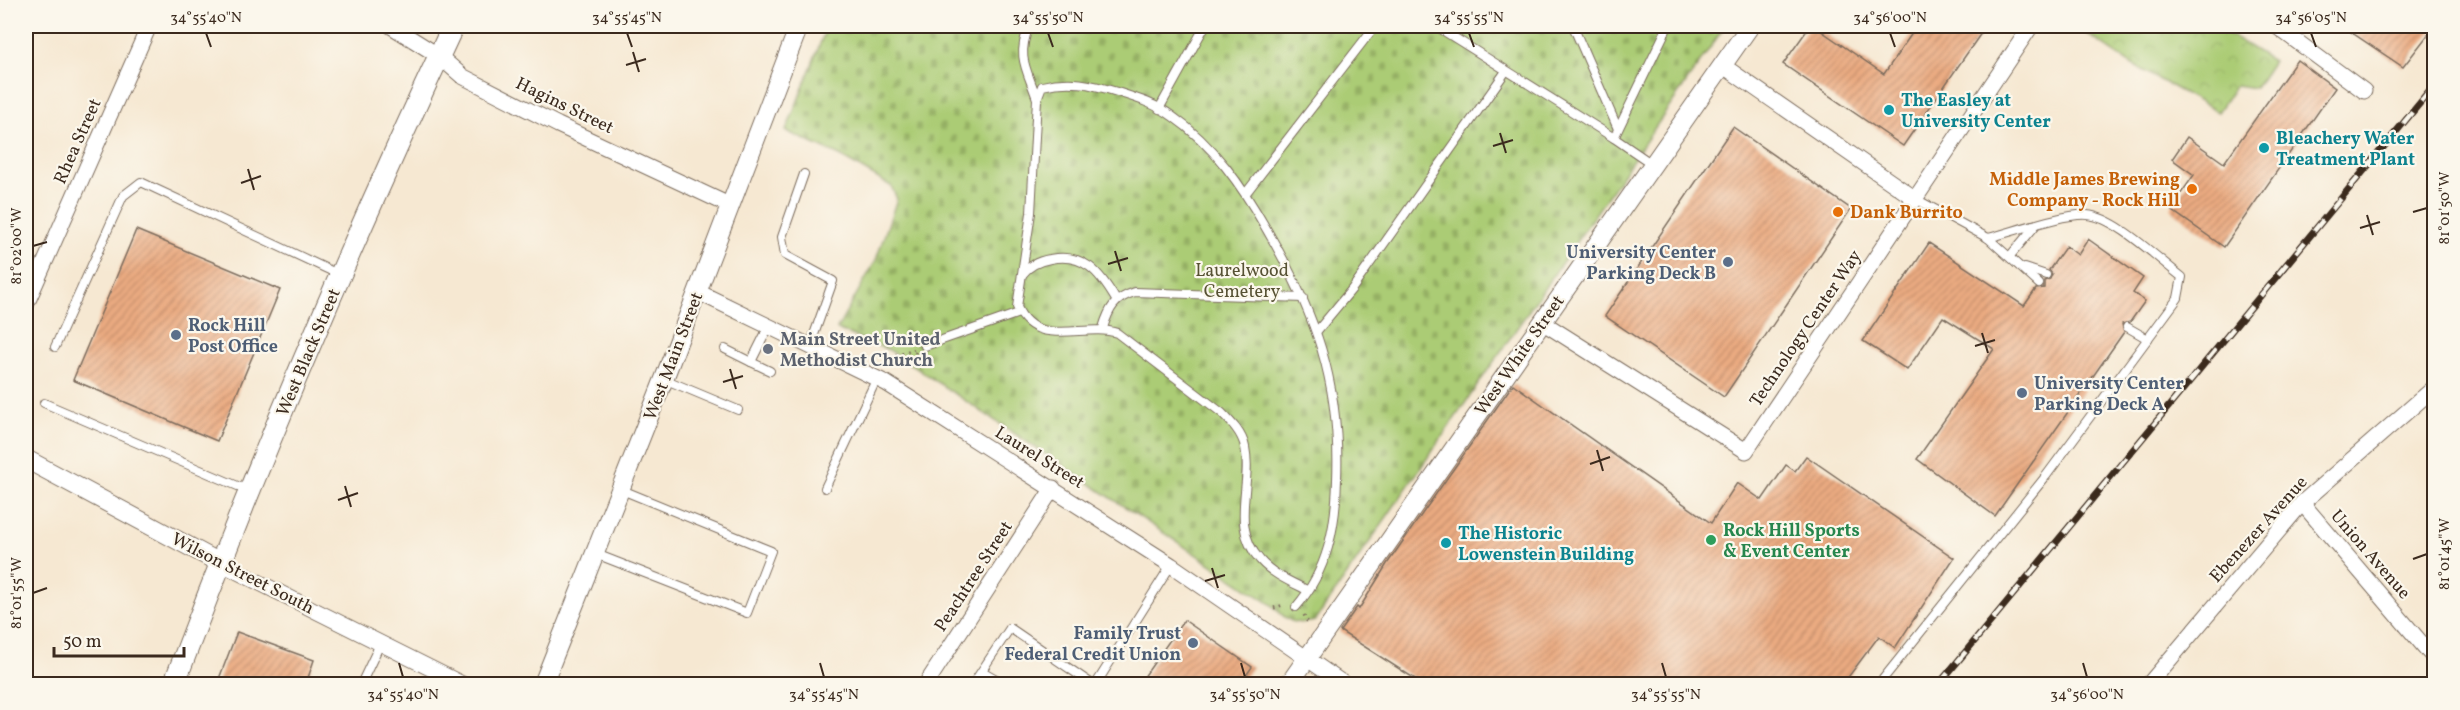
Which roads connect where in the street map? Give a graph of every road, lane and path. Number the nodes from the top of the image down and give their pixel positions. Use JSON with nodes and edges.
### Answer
{"nodes":[{"id":1,"x":149,"y":26,"type":"edge"},
{"id":2,"x":390,"y":26,"type":"edge"},
{"id":3,"x":453,"y":26,"type":"edge"},
{"id":4,"x":799,"y":26,"type":"edge"},
{"id":5,"x":1029,"y":26,"type":"edge"},
{"id":6,"x":1205,"y":26,"type":"edge"},
{"id":7,"x":1375,"y":26,"type":"edge"},
{"id":8,"x":1436,"y":26,"type":"edge"},
{"id":9,"x":1573,"y":26,"type":"edge"},
{"id":10,"x":1668,"y":26,"type":"edge"},
{"id":11,"x":1750,"y":26,"type":"edge"},
{"id":12,"x":2031,"y":26,"type":"edge"},
{"id":13,"x":2276,"y":26,"type":"edge"},
{"id":14,"x":439,"y":56,"type":"junction"},
{"id":15,"x":1722,"y":65,"type":"junction"},
{"id":16,"x":1506,"y":71,"type":"junction"},
{"id":17,"x":2364,"y":91,"type":"dead end"},
{"id":18,"x":1037,"y":99,"type":"junction"},
{"id":19,"x":1159,"y":109,"type":"junction"},
{"id":20,"x":1618,"y":129,"type":"junction"},
{"id":21,"x":1614,"y":138,"type":"junction"},
{"id":22,"x":1653,"y":165,"type":"junction"},
{"id":23,"x":804,"y":174,"type":"dead end"},
{"id":24,"x":1246,"y":193,"type":"junction"},
{"id":25,"x":1914,"y":198,"type":"junction"},
{"id":26,"x":731,"y":206,"type":"junction"},
{"id":27,"x":2035,"y":226,"type":"junction"},
{"id":28,"x":1988,"y":238,"type":"junction"},
{"id":29,"x":2010,"y":256,"type":"junction"},
{"id":30,"x":2024,"y":268,"type":"junction"},
{"id":31,"x":341,"y":275,"type":"junction"},
{"id":32,"x":2046,"y":275,"type":"dead end"},
{"id":33,"x":1022,"y":276,"type":"junction"},
{"id":34,"x":2039,"y":284,"type":"dead end"},
{"id":35,"x":698,"y":292,"type":"junction"},
{"id":36,"x":1304,"y":298,"type":"junction"},
{"id":37,"x":1116,"y":300,"type":"junction"},
{"id":38,"x":26,"y":305,"type":"edge"},
{"id":39,"x":1019,"y":313,"type":"junction"},
{"id":40,"x":1542,"y":322,"type":"junction"},
{"id":41,"x":769,"y":326,"type":"junction"},
{"id":42,"x":2127,"y":327,"type":"dead end"},
{"id":43,"x":1103,"y":328,"type":"junction"},
{"id":44,"x":1317,"y":332,"type":"junction"},
{"id":45,"x":2148,"y":339,"type":"junction"},
{"id":46,"x":810,"y":346,"type":"junction"},
{"id":47,"x":925,"y":346,"type":"dead end"},
{"id":48,"x":55,"y":347,"type":"dead end"},
{"id":49,"x":724,"y":349,"type":"dead end"},
{"id":50,"x":751,"y":362,"type":"junction"},
{"id":51,"x":770,"y":371,"type":"dead end"},
{"id":52,"x":877,"y":378,"type":"junction"},
{"id":53,"x":664,"y":379,"type":"junction"},
{"id":54,"x":2432,"y":396,"type":"edge"},
{"id":55,"x":44,"y":403,"type":"dead end"},
{"id":56,"x":738,"y":410,"type":"dead end"},
{"id":57,"x":26,"y":459,"type":"edge"},
{"id":58,"x":825,"y":488,"type":"dead end"},
{"id":59,"x":1053,"y":488,"type":"junction"},
{"id":60,"x":620,"y":489,"type":"junction"},
{"id":61,"x":248,"y":491,"type":"junction"},
{"id":62,"x":2302,"y":503,"type":"junction"},
{"id":63,"x":595,"y":554,"type":"junction"},
{"id":64,"x":220,"y":562,"type":"junction"},
{"id":65,"x":1171,"y":566,"type":"junction"},
{"id":66,"x":1307,"y":590,"type":"junction"},
{"id":67,"x":1296,"y":607,"type":"dead end"},
{"id":68,"x":380,"y":644,"type":"junction"},
{"id":69,"x":1306,"y":658,"type":"junction"},
{"id":70,"x":2434,"y":658,"type":"edge"},
{"id":71,"x":982,"y":671,"type":"junction"},
{"id":72,"x":443,"y":680,"type":"edge"},
{"id":73,"x":174,"y":684,"type":"edge"},
{"id":74,"x":361,"y":684,"type":"edge"},
{"id":75,"x":462,"y":684,"type":"edge"},
{"id":76,"x":543,"y":684,"type":"edge"},
{"id":77,"x":926,"y":684,"type":"edge"},
{"id":78,"x":973,"y":684,"type":"edge"},
{"id":79,"x":1005,"y":684,"type":"edge"},
{"id":80,"x":1094,"y":684,"type":"edge"},
{"id":81,"x":1289,"y":684,"type":"edge"},
{"id":82,"x":1344,"y":684,"type":"edge"},
{"id":83,"x":1878,"y":684,"type":"edge"},
{"id":84,"x":2149,"y":684,"type":"edge"}],
"edges":[{"from":1,"to":38,"type":"street","name":"Rhea Street"},
{"from":2,"to":14,"type":"street","name":"Hagins Street"},
{"from":3,"to":14,"type":"main road","name":"West Black Street"},
{"from":4,"to":26,"type":"street","name":"West Main Street"},
{"from":5,"to":18,"type":"lane"},
{"from":6,"to":19,"type":"lane"},
{"from":7,"to":24,"type":"lane"},
{"from":8,"to":16,"type":"lane"},
{"from":9,"to":20,"type":"lane"},
{"from":10,"to":20,"type":"lane"},
{"from":11,"to":15,"type":"street","name":"West White Street"},
{"from":12,"to":25,"type":"street","name":"Technology Center Way"},
{"from":13,"to":17,"type":"street"},
{"from":14,"to":26,"type":"street","name":"Hagins Street"},
{"from":14,"to":31,"type":"main road","name":"West Black Street"},
{"from":15,"to":22,"type":"street","name":"West White Street"},
{"from":15,"to":25,"type":"street"},
{"from":16,"to":21,"type":"lane"},
{"from":16,"to":44,"type":"lane"},
{"from":18,"to":19,"type":"lane"},
{"from":18,"to":33,"type":"lane"},
{"from":19,"to":24,"type":"lane"},
{"from":20,"to":21,"type":"lane"},
{"from":21,"to":22,"type":"lane"},
{"from":22,"to":40,"type":"street","name":"West White Street"},
{"from":23,"to":46,"type":"lane"},
{"from":24,"to":36,"type":"lane"},
{"from":25,"to":28,"type":"lane"},
{"from":25,"to":40,"type":"street","name":"Technology Center Way"},
{"from":26,"to":35,"type":"street","name":"West Main Street"},
{"from":27,"to":28,"type":"lane"},
{"from":27,"to":29,"type":"lane"},
{"from":27,"to":45,"type":"lane"},
{"from":28,"to":29,"type":"lane"},
{"from":29,"to":30,"type":"lane"},
{"from":30,"to":32,"type":"lane"},
{"from":30,"to":34,"type":"lane"},
{"from":31,"to":48,"type":"lane"},
{"from":31,"to":61,"type":"main road","name":"West Black Street"},
{"from":33,"to":37,"type":"lane"},
{"from":33,"to":39,"type":"lane"},
{"from":35,"to":41,"type":"street","name":"Laurel Street"},
{"from":35,"to":53,"type":"street","name":"West Main Street"},
{"from":36,"to":37,"type":"lane"},
{"from":36,"to":44,"type":"lane"},
{"from":37,"to":43,"type":"lane"},
{"from":39,"to":43,"type":"lane"},
{"from":39,"to":47,"type":"lane"},
{"from":40,"to":69,"type":"street","name":"West White Street"},
{"from":41,"to":46,"type":"street","name":"Laurel Street"},
{"from":41,"to":50,"type":"lane"},
{"from":42,"to":45,"type":"lane"},
{"from":43,"to":66,"type":"lane"},
{"from":44,"to":66,"type":"lane"},
{"from":45,"to":83,"type":"lane"},
{"from":46,"to":52,"type":"street","name":"Laurel Street"},
{"from":49,"to":50,"type":"lane"},
{"from":50,"to":51,"type":"lane"},
{"from":52,"to":58,"type":"lane"},
{"from":52,"to":59,"type":"street","name":"Laurel Street"},
{"from":53,"to":56,"type":"lane"},
{"from":53,"to":60,"type":"street","name":"West Main Street"},
{"from":54,"to":62,"type":"street","name":"Ebenezer Avenue"},
{"from":55,"to":61,"type":"lane"},
{"from":57,"to":64,"type":"street","name":"Wilson Street South"},
{"from":59,"to":65,"type":"street","name":"Laurel Street"},
{"from":59,"to":77,"type":"street","name":"Peachtree Street"},
{"from":60,"to":63,"type":"street","name":"West Main Street"},
{"from":60,"to":63,"type":"lane"},
{"from":61,"to":64,"type":"main road","name":"West Black Street"},
{"from":62,"to":70,"type":"street","name":"Union Avenue"},
{"from":62,"to":84,"type":"street","name":"Ebenezer Avenue"},
{"from":63,"to":76,"type":"street","name":"West Main Street"},
{"from":64,"to":68,"type":"street","name":"Wilson Street South"},
{"from":64,"to":73,"type":"main road","name":"West Black Street"},
{"from":65,"to":69,"type":"street","name":"Laurel Street"},
{"from":65,"to":80,"type":"lane"},
{"from":66,"to":67,"type":"lane"},
{"from":68,"to":72,"type":"street","name":"Wilson Street South"},
{"from":68,"to":74,"type":"lane"},
{"from":69,"to":81,"type":"street","name":"West White Street"},
{"from":69,"to":82,"type":"street","name":"Laurel Street"},
{"from":71,"to":78,"type":"lane"},
{"from":71,"to":79,"type":"lane"},
{"from":71,"to":80,"type":"lane"},
{"from":72,"to":75,"type":"street","name":"Wilson Street South"}]}
